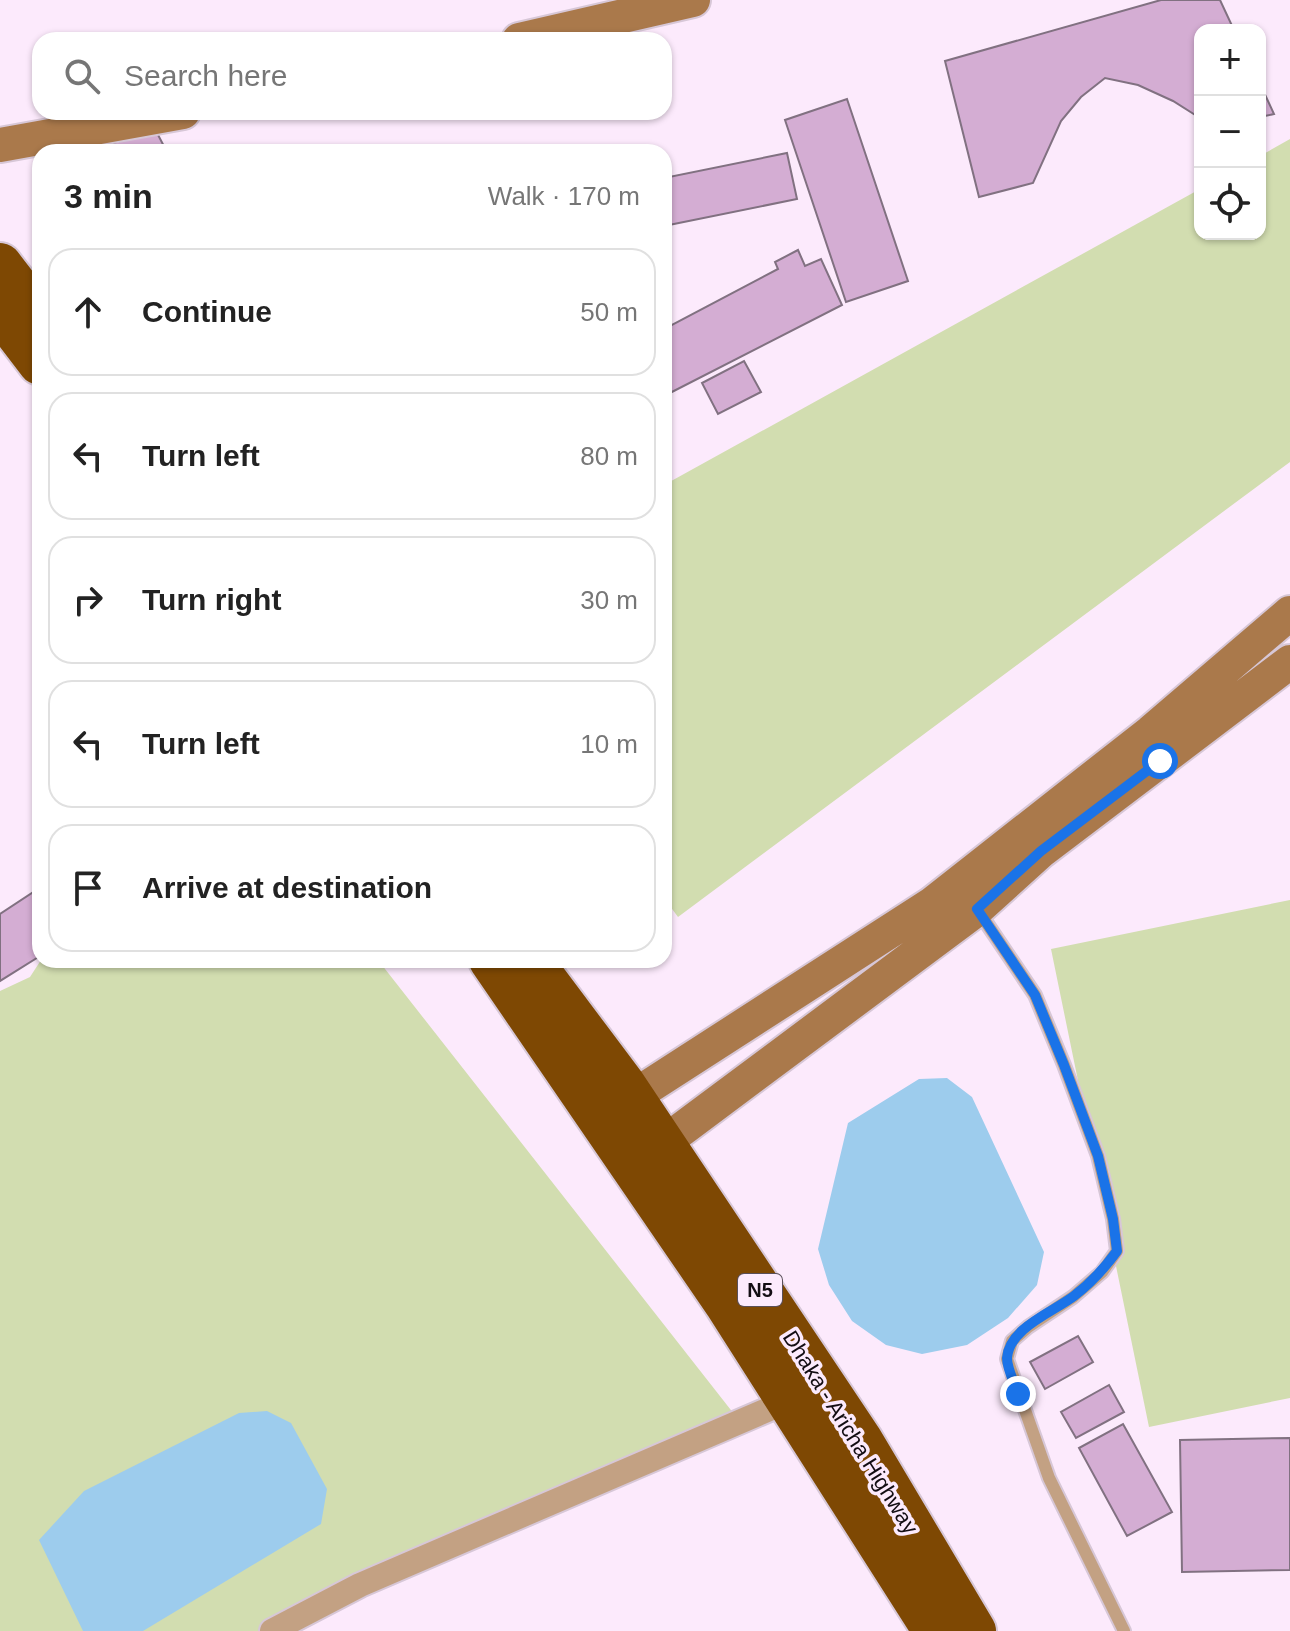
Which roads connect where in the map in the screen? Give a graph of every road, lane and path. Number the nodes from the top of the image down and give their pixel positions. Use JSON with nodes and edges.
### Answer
{"nodes":[{"id":1,"x":693,"y":0,"type":"edge"},
{"id":2,"x":554,"y":32,"type":"edge"},
{"id":3,"x":139,"y":120,"type":"edge"},
{"id":4,"x":0,"y":145,"type":"edge"},
{"id":5,"x":0,"y":265,"type":"edge"},
{"id":6,"x":32,"y":307,"type":"edge"},
{"id":7,"x":0,"y":311,"type":"edge"},
{"id":8,"x":32,"y":353,"type":"edge"},
{"id":9,"x":1290,"y":613,"type":"edge"},
{"id":10,"x":1290,"y":662,"type":"edge"},
{"id":11,"x":977,"y":909,"type":"junction"},
{"id":12,"x":496,"y":968,"type":"edge"},
{"id":13,"x":536,"y":968,"type":"edge"},
{"id":14,"x":631,"y":1098,"type":"junction"},
{"id":15,"x":662,"y":1144,"type":"junction"},
{"id":16,"x":788,"y":1401,"type":"junction"},
{"id":17,"x":272,"y":1631,"type":"edge"},
{"id":18,"x":935,"y":1631,"type":"edge"},
{"id":19,"x":974,"y":1631,"type":"edge"},
{"id":20,"x":1124,"y":1631,"type":"edge"}],
"edges":[{"from":1,"to":2,"type":"street"},
{"from":3,"to":4,"type":"street"},
{"from":5,"to":6,"type":"highway"},
{"from":7,"to":8,"type":"highway"},
{"from":9,"to":14,"type":"street"},
{"from":10,"to":11,"type":"street"},
{"from":11,"to":15,"type":"street"},
{"from":11,"to":20,"type":"lane"},
{"from":12,"to":16,"type":"highway","number":"N5"},
{"from":13,"to":14,"type":"highway","name":"Dhaka - Aricha Highway","number":"N5"},
{"from":14,"to":15,"type":"highway","name":"Dhaka - Aricha Highway","number":"N5"},
{"from":15,"to":19,"type":"highway","name":"Dhaka - Aricha Highway","number":"N5"},
{"from":16,"to":17,"type":"street"},
{"from":16,"to":18,"type":"highway","number":"N5"}]}
